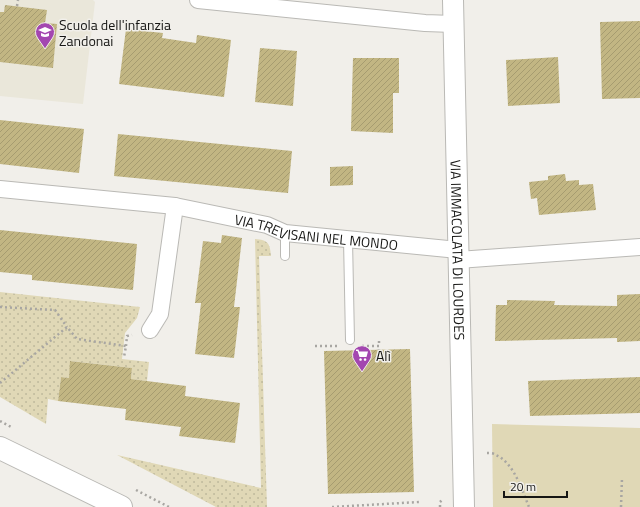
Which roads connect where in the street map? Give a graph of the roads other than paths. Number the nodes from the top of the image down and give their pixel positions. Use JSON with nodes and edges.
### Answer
{"nodes":[{"id":1,"x":198,"y":0,"type":"edge"},
{"id":2,"x":453,"y":0,"type":"edge"},
{"id":3,"x":223,"y":2,"type":"edge"},
{"id":4,"x":453,"y":24,"type":"junction"},
{"id":5,"x":0,"y":189,"type":"edge"},
{"id":6,"x":175,"y":206,"type":"junction"},
{"id":7,"x":285,"y":233,"type":"junction"},
{"id":8,"x":348,"y":239,"type":"junction"},
{"id":9,"x":640,"y":247,"type":"edge"},
{"id":10,"x":458,"y":255,"type":"junction"},
{"id":11,"x":285,"y":256,"type":"dead end"},
{"id":12,"x":150,"y":330,"type":"dead end"},
{"id":13,"x":350,"y":340,"type":"dead end"},
{"id":14,"x":0,"y":448,"type":"edge"},
{"id":15,"x":463,"y":505,"type":"edge"},
{"id":16,"x":121,"y":507,"type":"edge"}],
"edges":[{"from":1,"to":3,"type":"street"},
{"from":2,"to":4,"type":"street","name":"VIA IMMACOLATA DI LOURDES"},
{"from":3,"to":4,"type":"street"},
{"from":4,"to":10,"type":"street","name":"VIA IMMACOLATA DI LOURDES"},
{"from":5,"to":6,"type":"street","name":"VIA TREVISANI NEL MONDO"},
{"from":6,"to":7,"type":"street","name":"VIA TREVISANI NEL MONDO"},
{"from":6,"to":12,"type":"street"},
{"from":7,"to":8,"type":"street","name":"VIA TREVISANI NEL MONDO"},
{"from":7,"to":11,"type":"lane"},
{"from":8,"to":10,"type":"street","name":"VIA TREVISANI NEL MONDO"},
{"from":8,"to":13,"type":"lane"},
{"from":9,"to":10,"type":"street","name":"VIA TREVISANI NEL MONDO"},
{"from":10,"to":15,"type":"street","name":"VIA IMMACOLATA DI LOURDES"},
{"from":14,"to":16,"type":"main road"}]}
